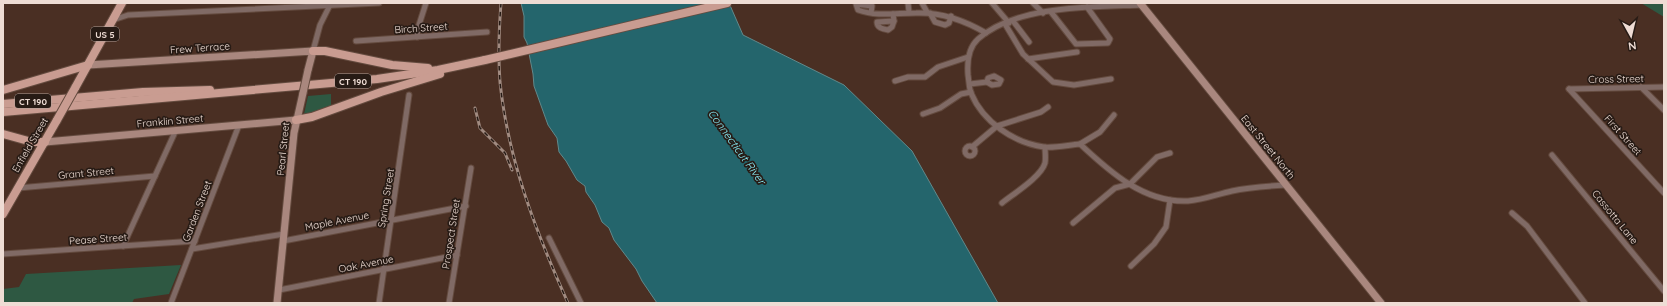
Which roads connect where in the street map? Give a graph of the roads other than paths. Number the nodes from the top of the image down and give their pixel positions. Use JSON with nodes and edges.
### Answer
{"nodes":[{"id":1,"x":122,"y":3,"type":"edge"},
{"id":2,"x":379,"y":3,"type":"edge"},
{"id":3,"x":426,"y":3,"type":"edge"},
{"id":4,"x":727,"y":3,"type":"edge"},
{"id":5,"x":908,"y":3,"type":"edge"},
{"id":6,"x":922,"y":3,"type":"edge"},
{"id":7,"x":992,"y":3,"type":"edge"},
{"id":8,"x":1033,"y":3,"type":"edge"},
{"id":9,"x":1074,"y":3,"type":"edge"},
{"id":10,"x":330,"y":4,"type":"edge"},
{"id":11,"x":1141,"y":4,"type":"edge"},
{"id":12,"x":1114,"y":5,"type":"edge"},
{"id":13,"x":1078,"y":8,"type":"junction"},
{"id":14,"x":1087,"y":8,"type":"junction"},
{"id":15,"x":909,"y":12,"type":"junction"},
{"id":16,"x":1051,"y":12,"type":"junction"},
{"id":17,"x":871,"y":13,"type":"dead end"},
{"id":18,"x":928,"y":13,"type":"junction"},
{"id":19,"x":1043,"y":13,"type":"junction"},
{"id":20,"x":894,"y":14,"type":"junction"},
{"id":21,"x":951,"y":16,"type":"junction"},
{"id":22,"x":114,"y":17,"type":"junction"},
{"id":23,"x":895,"y":21,"type":"dead end"},
{"id":24,"x":1009,"y":23,"type":"junction"},
{"id":25,"x":487,"y":32,"type":"dead end"},
{"id":26,"x":986,"y":33,"type":"junction"},
{"id":27,"x":417,"y":37,"type":"junction"},
{"id":28,"x":356,"y":41,"type":"dead end"},
{"id":29,"x":1029,"y":42,"type":"dead end"},
{"id":30,"x":313,"y":51,"type":"junction"},
{"id":31,"x":1077,"y":52,"type":"dead end"},
{"id":32,"x":968,"y":57,"type":"junction"},
{"id":33,"x":1028,"y":59,"type":"junction"},
{"id":34,"x":483,"y":61,"type":"junction"},
{"id":35,"x":88,"y":65,"type":"junction"},
{"id":36,"x":452,"y":67,"type":"junction"},
{"id":37,"x":1110,"y":79,"type":"dead end"},
{"id":38,"x":894,"y":81,"type":"dead end"},
{"id":39,"x":987,"y":82,"type":"dead end"},
{"id":40,"x":970,"y":84,"type":"junction"},
{"id":41,"x":1641,"y":87,"type":"junction"},
{"id":42,"x":1664,"y":87,"type":"edge"},
{"id":43,"x":1569,"y":89,"type":"joint"},
{"id":44,"x":3,"y":90,"type":"edge"},
{"id":45,"x":252,"y":90,"type":"junction"},
{"id":46,"x":971,"y":92,"type":"junction"},
{"id":47,"x":409,"y":95,"type":"dead end"},
{"id":48,"x":3,"y":104,"type":"edge"},
{"id":49,"x":1048,"y":107,"type":"dead end"},
{"id":50,"x":1664,"y":110,"type":"edge"},
{"id":51,"x":3,"y":112,"type":"edge"},
{"id":52,"x":923,"y":114,"type":"dead end"},
{"id":53,"x":1114,"y":115,"type":"dead end"},
{"id":54,"x":296,"y":120,"type":"junction"},
{"id":55,"x":239,"y":125,"type":"junction"},
{"id":56,"x":997,"y":126,"type":"junction"},
{"id":57,"x":176,"y":130,"type":"junction"},
{"id":58,"x":3,"y":134,"type":"edge"},
{"id":59,"x":45,"y":142,"type":"junction"},
{"id":60,"x":1080,"y":144,"type":"junction"},
{"id":61,"x":972,"y":147,"type":"dead end"},
{"id":62,"x":1045,"y":147,"type":"junction"},
{"id":63,"x":1170,"y":153,"type":"dead end"},
{"id":64,"x":1552,"y":155,"type":"dead end"},
{"id":65,"x":470,"y":168,"type":"dead end"},
{"id":66,"x":155,"y":176,"type":"junction"},
{"id":67,"x":1130,"y":184,"type":"junction"},
{"id":68,"x":1287,"y":186,"type":"junction"},
{"id":69,"x":18,"y":188,"type":"junction"},
{"id":70,"x":1664,"y":193,"type":"edge"},
{"id":71,"x":1170,"y":200,"type":"junction"},
{"id":72,"x":1002,"y":203,"type":"dead end"},
{"id":73,"x":6,"y":204,"type":"edge"},
{"id":74,"x":466,"y":206,"type":"junction"},
{"id":75,"x":1512,"y":213,"type":"dead end"},
{"id":76,"x":3,"y":214,"type":"edge"},
{"id":77,"x":391,"y":220,"type":"junction"},
{"id":78,"x":1073,"y":222,"type":"dead end"},
{"id":79,"x":283,"y":237,"type":"junction"},
{"id":80,"x":550,"y":238,"type":"dead end"},
{"id":81,"x":195,"y":241,"type":"junction"},
{"id":82,"x":123,"y":246,"type":"junction"},
{"id":83,"x":192,"y":250,"type":"junction"},
{"id":84,"x":3,"y":254,"type":"edge"},
{"id":85,"x":457,"y":255,"type":"junction"},
{"id":86,"x":1131,"y":266,"type":"dead end"},
{"id":87,"x":384,"y":269,"type":"junction"},
{"id":88,"x":279,"y":290,"type":"junction"},
{"id":89,"x":1664,"y":291,"type":"edge"},
{"id":90,"x":171,"y":303,"type":"edge"},
{"id":91,"x":277,"y":303,"type":"edge"},
{"id":92,"x":379,"y":303,"type":"edge"},
{"id":93,"x":450,"y":303,"type":"edge"},
{"id":94,"x":581,"y":303,"type":"edge"},
{"id":95,"x":1381,"y":303,"type":"edge"},
{"id":96,"x":1585,"y":303,"type":"edge"}],
"edges":[{"from":1,"to":22,"type":"main road","name":"Enfield Street","number":"US 5"},
{"from":2,"to":10,"type":"street"},
{"from":3,"to":27,"type":"street"},
{"from":4,"to":34,"type":"main road","number":"CT 190","bridge":true},
{"from":5,"to":15,"type":"street"},
{"from":6,"to":18,"type":"street"},
{"from":7,"to":24,"type":"street"},
{"from":8,"to":19,"type":"street"},
{"from":9,"to":13,"type":"street"},
{"from":10,"to":22,"type":"street"},
{"from":10,"to":30,"type":"street","name":"Pearl Street"},
{"from":11,"to":12,"type":"street"},
{"from":11,"to":68,"type":"main road","name":"East Street North"},
{"from":12,"to":14,"type":"street"},
{"from":13,"to":14,"type":"street"},
{"from":13,"to":16,"type":"street"},
{"from":14,"to":16,"type":"street"},
{"from":15,"to":18,"type":"street"},
{"from":15,"to":20,"type":"street"},
{"from":16,"to":19,"type":"street"},
{"from":17,"to":20,"type":"street"},
{"from":18,"to":21,"type":"street"},
{"from":18,"to":21,"type":"street"},
{"from":19,"to":24,"type":"street"},
{"from":20,"to":23,"type":"street"},
{"from":21,"to":26,"type":"street"},
{"from":22,"to":35,"type":"main road","name":"Enfield Street","number":"US 5"},
{"from":24,"to":26,"type":"street"},
{"from":24,"to":29,"type":"street"},
{"from":24,"to":33,"type":"street"},
{"from":25,"to":27,"type":"street","name":"Birch Street"},
{"from":26,"to":32,"type":"street"},
{"from":27,"to":28,"type":"street","name":"Birch Street"},
{"from":30,"to":35,"type":"main road","name":"Frew Terrace"},
{"from":30,"to":36,"type":"main road"},
{"from":30,"to":54,"type":"main road","name":"Pearl Street","bridge":true},
{"from":31,"to":33,"type":"street"},
{"from":32,"to":38,"type":"street"},
{"from":32,"to":40,"type":"street"},
{"from":33,"to":37,"type":"street"},
{"from":34,"to":36,"type":"main road","number":"CT 190"},
{"from":34,"to":54,"type":"main road"},
{"from":35,"to":44,"type":"main road"},
{"from":35,"to":59,"type":"main road","name":"Enfield Street","number":"US 5","bridge":true},
{"from":36,"to":45,"type":"main road","number":"CT 190"},
{"from":39,"to":40,"type":"street"},
{"from":40,"to":46,"type":"street"},
{"from":41,"to":42,"type":"street","name":"Cross Street"},
{"from":41,"to":43,"type":"street","name":"Cross Street"},
{"from":41,"to":50,"type":"street"},
{"from":43,"to":70,"type":"street","name":"First Street"},
{"from":45,"to":48,"type":"main road","number":"CT 190"},
{"from":45,"to":51,"type":"main road","number":"CT 190"},
{"from":46,"to":52,"type":"street"},
{"from":46,"to":56,"type":"street"},
{"from":47,"to":77,"type":"street","name":"Spring Street"},
{"from":49,"to":56,"type":"street"},
{"from":53,"to":60,"type":"street"},
{"from":54,"to":55,"type":"main road","name":"Franklin Street"},
{"from":54,"to":79,"type":"main road","name":"Pearl Street"},
{"from":55,"to":57,"type":"main road","name":"Franklin Street"},
{"from":55,"to":81,"type":"street","name":"Garden Street"},
{"from":56,"to":61,"type":"street"},
{"from":56,"to":62,"type":"street"},
{"from":57,"to":59,"type":"main road","name":"Franklin Street"},
{"from":57,"to":66,"type":"street"},
{"from":58,"to":59,"type":"main road"},
{"from":59,"to":69,"type":"main road","name":"Enfield Street","number":"US 5"},
{"from":60,"to":62,"type":"street"},
{"from":60,"to":67,"type":"street"},
{"from":62,"to":72,"type":"street"},
{"from":63,"to":67,"type":"street"},
{"from":64,"to":89,"type":"street","name":"Cassotta Lane"},
{"from":65,"to":74,"type":"street","name":"Prospect Street"},
{"from":66,"to":69,"type":"street","name":"Grant Street"},
{"from":66,"to":82,"type":"street"},
{"from":67,"to":71,"type":"street"},
{"from":67,"to":78,"type":"street"},
{"from":68,"to":71,"type":"street"},
{"from":68,"to":95,"type":"main road","name":"East Street North"},
{"from":69,"to":73,"type":"main road","name":"Enfield Street","number":"US 5"},
{"from":71,"to":86,"type":"street"},
{"from":73,"to":76,"type":"main road","name":"Enfield Street","number":"US 5"},
{"from":74,"to":77,"type":"street","name":"Maple Avenue"},
{"from":74,"to":85,"type":"street","name":"Prospect Street"},
{"from":75,"to":96,"type":"street"},
{"from":77,"to":79,"type":"street","name":"Maple Avenue"},
{"from":77,"to":87,"type":"street","name":"Spring Street"},
{"from":79,"to":83,"type":"street"},
{"from":79,"to":88,"type":"main road","name":"Pearl Street"},
{"from":80,"to":94,"type":"street"},
{"from":81,"to":82,"type":"street","name":"Pease Street"},
{"from":81,"to":83,"type":"street","name":"Garden Street"},
{"from":82,"to":84,"type":"street","name":"Pease Street"},
{"from":83,"to":90,"type":"street","name":"Garden Street"},
{"from":85,"to":87,"type":"street","name":"Oak Avenue"},
{"from":85,"to":93,"type":"street","name":"Prospect Street"},
{"from":87,"to":88,"type":"street","name":"Oak Avenue"},
{"from":87,"to":92,"type":"street","name":"Spring Street"},
{"from":88,"to":91,"type":"main road","name":"Pearl Street"}]}
